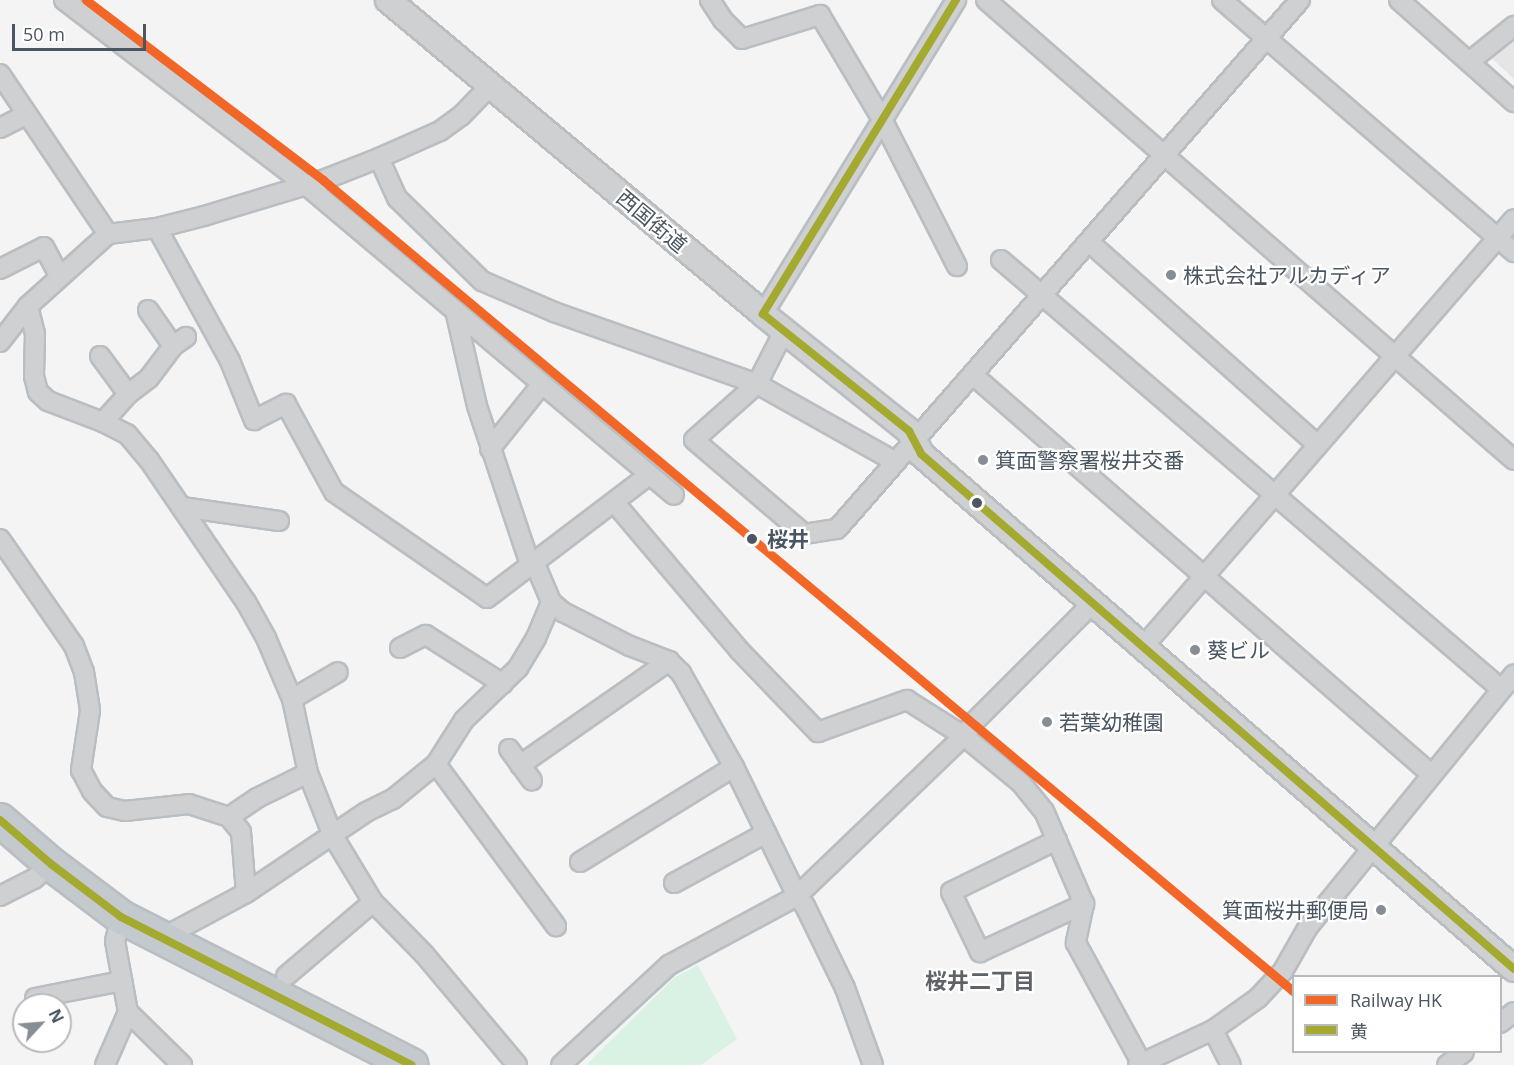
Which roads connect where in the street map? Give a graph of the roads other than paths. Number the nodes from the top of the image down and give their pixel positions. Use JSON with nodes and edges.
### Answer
{"nodes":[{"id":1,"x":64,"y":0,"type":"edge"},
{"id":2,"x":388,"y":0,"type":"edge"},
{"id":3,"x":710,"y":0,"type":"edge"},
{"id":4,"x":956,"y":0,"type":"edge"},
{"id":5,"x":986,"y":0,"type":"edge"},
{"id":6,"x":1222,"y":0,"type":"edge"},
{"id":7,"x":1300,"y":0,"type":"edge"},
{"id":8,"x":1399,"y":0,"type":"edge"},
{"id":9,"x":1514,"y":26,"type":"edge"},
{"id":10,"x":1268,"y":40,"type":"junction"},
{"id":11,"x":1469,"y":62,"type":"junction"},
{"id":12,"x":0,"y":74,"type":"edge"},
{"id":13,"x":490,"y":86,"type":"junction"},
{"id":14,"x":1514,"y":102,"type":"edge"},
{"id":15,"x":27,"y":114,"type":"junction"},
{"id":16,"x":883,"y":121,"type":"junction"},
{"id":17,"x":0,"y":128,"type":"edge"},
{"id":18,"x":1165,"y":156,"type":"junction"},
{"id":19,"x":379,"y":158,"type":"junction"},
{"id":20,"x":306,"y":185,"type":"junction"},
{"id":21,"x":1514,"y":219,"type":"edge"},
{"id":22,"x":157,"y":228,"type":"junction"},
{"id":23,"x":108,"y":234,"type":"junction"},
{"id":24,"x":1498,"y":238,"type":"junction"},
{"id":25,"x":1089,"y":243,"type":"junction"},
{"id":26,"x":1514,"y":252,"type":"edge"},
{"id":27,"x":1002,"y":260,"type":"dead end"},
{"id":28,"x":957,"y":266,"type":"dead end"},
{"id":29,"x":0,"y":268,"type":"edge"},
{"id":30,"x":59,"y":275,"type":"junction"},
{"id":31,"x":1042,"y":296,"type":"junction"},
{"id":32,"x":28,"y":306,"type":"junction"},
{"id":33,"x":148,"y":310,"type":"dead end"},
{"id":34,"x":455,"y":310,"type":"junction"},
{"id":35,"x":763,"y":314,"type":"junction"},
{"id":36,"x":784,"y":331,"type":"junction"},
{"id":37,"x":0,"y":342,"type":"edge"},
{"id":38,"x":100,"y":356,"type":"dead end"},
{"id":39,"x":1395,"y":357,"type":"junction"},
{"id":40,"x":973,"y":375,"type":"junction"},
{"id":41,"x":542,"y":384,"type":"junction"},
{"id":42,"x":757,"y":384,"type":"junction"},
{"id":43,"x":128,"y":394,"type":"junction"},
{"id":44,"x":103,"y":422,"type":"junction"},
{"id":45,"x":914,"y":442,"type":"junction"},
{"id":46,"x":1318,"y":445,"type":"junction"},
{"id":47,"x":490,"y":449,"type":"junction"},
{"id":48,"x":1514,"y":460,"type":"edge"},
{"id":49,"x":896,"y":462,"type":"junction"},
{"id":50,"x":649,"y":475,"type":"junction"},
{"id":51,"x":674,"y":495,"type":"dead end"},
{"id":52,"x":1275,"y":495,"type":"junction"},
{"id":53,"x":614,"y":502,"type":"junction"},
{"id":54,"x":182,"y":507,"type":"junction"},
{"id":55,"x":279,"y":520,"type":"dead end"},
{"id":56,"x":0,"y":539,"type":"edge"},
{"id":57,"x":530,"y":564,"type":"junction"},
{"id":58,"x":1205,"y":576,"type":"junction"},
{"id":59,"x":551,"y":602,"type":"junction"},
{"id":60,"x":1093,"y":603,"type":"junction"},
{"id":61,"x":1143,"y":647,"type":"junction"},
{"id":62,"x":400,"y":648,"type":"dead end"},
{"id":63,"x":669,"y":661,"type":"junction"},
{"id":64,"x":338,"y":672,"type":"dead end"},
{"id":65,"x":1514,"y":674,"type":"edge"},
{"id":66,"x":502,"y":684,"type":"junction"},
{"id":67,"x":1501,"y":689,"type":"junction"},
{"id":68,"x":292,"y":699,"type":"junction"},
{"id":69,"x":964,"y":736,"type":"junction"},
{"id":70,"x":509,"y":749,"type":"dead end"},
{"id":71,"x":436,"y":764,"type":"junction"},
{"id":72,"x":520,"y":765,"type":"junction"},
{"id":73,"x":734,"y":767,"type":"junction"},
{"id":74,"x":308,"y":773,"type":"junction"},
{"id":75,"x":1431,"y":774,"type":"junction"},
{"id":76,"x":532,"y":781,"type":"dead end"},
{"id":77,"x":229,"y":818,"type":"junction"},
{"id":78,"x":0,"y":820,"type":"edge"},
{"id":79,"x":766,"y":833,"type":"junction"},
{"id":80,"x":333,"y":836,"type":"junction"},
{"id":81,"x":1057,"y":840,"type":"junction"},
{"id":82,"x":1372,"y":849,"type":"junction"},
{"id":83,"x":580,"y":862,"type":"dead end"},
{"id":84,"x":51,"y":864,"type":"junction"},
{"id":85,"x":674,"y":883,"type":"dead end"},
{"id":86,"x":246,"y":893,"type":"junction"},
{"id":87,"x":0,"y":896,"type":"edge"},
{"id":88,"x":796,"y":896,"type":"junction"},
{"id":89,"x":373,"y":902,"type":"junction"},
{"id":90,"x":1084,"y":904,"type":"junction"},
{"id":91,"x":121,"y":917,"type":"junction"},
{"id":92,"x":556,"y":926,"type":"dead end"},
{"id":93,"x":162,"y":938,"type":"junction"},
{"id":94,"x":1514,"y":969,"type":"edge"},
{"id":95,"x":286,"y":976,"type":"dead end"},
{"id":96,"x":122,"y":981,"type":"junction"},
{"id":97,"x":61,"y":993,"type":"edge"},
{"id":98,"x":128,"y":1012,"type":"junction"},
{"id":99,"x":1514,"y":1012,"type":"edge"},
{"id":100,"x":1502,"y":1021,"type":"edge"},
{"id":101,"x":1213,"y":1030,"type":"junction"},
{"id":102,"x":1463,"y":1053,"type":"edge"},
{"id":103,"x":1140,"y":1064,"type":"edge"},
{"id":104,"x":105,"y":1065,"type":"edge"},
{"id":105,"x":182,"y":1065,"type":"edge"},
{"id":106,"x":412,"y":1065,"type":"edge"},
{"id":107,"x":517,"y":1065,"type":"edge"},
{"id":108,"x":561,"y":1065,"type":"edge"},
{"id":109,"x":873,"y":1065,"type":"edge"},
{"id":110,"x":1231,"y":1065,"type":"edge"},
{"id":111,"x":1447,"y":1065,"type":"edge"}],
"edges":[{"from":1,"to":20,"type":"street"},
{"from":2,"to":13,"type":"street","name":"西国街道"},
{"from":3,"to":16,"type":"street"},
{"from":4,"to":16,"type":"street"},
{"from":5,"to":18,"type":"street"},
{"from":6,"to":10,"type":"street"},
{"from":7,"to":10,"type":"street"},
{"from":8,"to":11,"type":"street"},
{"from":9,"to":11,"type":"street"},
{"from":10,"to":18,"type":"street"},
{"from":10,"to":24,"type":"street"},
{"from":11,"to":14,"type":"street"},
{"from":12,"to":15,"type":"street"},
{"from":13,"to":19,"type":"street"},
{"from":13,"to":35,"type":"street","name":"西国街道"},
{"from":15,"to":17,"type":"street"},
{"from":15,"to":23,"type":"street"},
{"from":16,"to":28,"type":"street"},
{"from":16,"to":35,"type":"street"},
{"from":18,"to":25,"type":"street"},
{"from":18,"to":39,"type":"street"},
{"from":19,"to":20,"type":"street"},
{"from":19,"to":42,"type":"street"},
{"from":20,"to":22,"type":"street"},
{"from":20,"to":34,"type":"street"},
{"from":21,"to":24,"type":"street"},
{"from":22,"to":23,"type":"street"},
{"from":22,"to":57,"type":"street"},
{"from":23,"to":30,"type":"street"},
{"from":24,"to":26,"type":"street"},
{"from":24,"to":39,"type":"street"},
{"from":25,"to":31,"type":"street"},
{"from":25,"to":46,"type":"street"},
{"from":27,"to":31,"type":"street"},
{"from":29,"to":30,"type":"street"},
{"from":30,"to":32,"type":"street"},
{"from":31,"to":40,"type":"street"},
{"from":31,"to":52,"type":"street"},
{"from":32,"to":37,"type":"street"},
{"from":32,"to":44,"type":"street"},
{"from":33,"to":43,"type":"street"},
{"from":34,"to":41,"type":"street"},
{"from":34,"to":47,"type":"street"},
{"from":35,"to":36,"type":"street","name":"西国街道"},
{"from":36,"to":42,"type":"street"},
{"from":36,"to":45,"type":"street","name":"西国街道"},
{"from":38,"to":43,"type":"street"},
{"from":39,"to":46,"type":"street"},
{"from":39,"to":48,"type":"street"},
{"from":40,"to":45,"type":"street"},
{"from":40,"to":58,"type":"street"},
{"from":41,"to":47,"type":"street"},
{"from":41,"to":50,"type":"street"},
{"from":42,"to":49,"type":"street"},
{"from":42,"to":49,"type":"street"},
{"from":43,"to":44,"type":"street"},
{"from":44,"to":54,"type":"street"},
{"from":45,"to":49,"type":"street"},
{"from":45,"to":60,"type":"street","name":"西国街道"},
{"from":46,"to":52,"type":"street"},
{"from":47,"to":57,"type":"street"},
{"from":50,"to":51,"type":"street"},
{"from":50,"to":53,"type":"street"},
{"from":52,"to":58,"type":"street"},
{"from":52,"to":67,"type":"street"},
{"from":53,"to":57,"type":"street"},
{"from":53,"to":69,"type":"street"},
{"from":54,"to":55,"type":"street"},
{"from":54,"to":68,"type":"street"},
{"from":56,"to":77,"type":"street"},
{"from":57,"to":59,"type":"street"},
{"from":58,"to":61,"type":"street"},
{"from":58,"to":75,"type":"street"},
{"from":59,"to":63,"type":"street"},
{"from":59,"to":66,"type":"street"},
{"from":60,"to":61,"type":"street"},
{"from":60,"to":69,"type":"street"},
{"from":61,"to":82,"type":"street"},
{"from":62,"to":66,"type":"street"},
{"from":63,"to":72,"type":"street"},
{"from":63,"to":73,"type":"street"},
{"from":64,"to":68,"type":"street"},
{"from":65,"to":67,"type":"street"},
{"from":66,"to":71,"type":"street"},
{"from":67,"to":75,"type":"street"},
{"from":68,"to":74,"type":"street"},
{"from":69,"to":81,"type":"street"},
{"from":69,"to":88,"type":"street"},
{"from":70,"to":72,"type":"street"},
{"from":71,"to":80,"type":"street"},
{"from":71,"to":92,"type":"street"},
{"from":72,"to":76,"type":"street"},
{"from":73,"to":79,"type":"street"},
{"from":73,"to":83,"type":"street"},
{"from":74,"to":77,"type":"street"},
{"from":74,"to":80,"type":"street"},
{"from":75,"to":82,"type":"street"},
{"from":77,"to":86,"type":"street"},
{"from":78,"to":84,"type":"highway"},
{"from":79,"to":85,"type":"street"},
{"from":79,"to":88,"type":"street"},
{"from":80,"to":86,"type":"street"},
{"from":80,"to":89,"type":"street"},
{"from":81,"to":90,"type":"street"},
{"from":81,"to":90,"type":"street"},
{"from":82,"to":94,"type":"street"},
{"from":82,"to":101,"type":"street"},
{"from":84,"to":87,"type":"street"},
{"from":84,"to":91,"type":"highway"},
{"from":86,"to":93,"type":"street"},
{"from":88,"to":108,"type":"street"},
{"from":88,"to":109,"type":"street"},
{"from":89,"to":95,"type":"street"},
{"from":89,"to":107,"type":"street"},
{"from":90,"to":103,"type":"street"},
{"from":91,"to":93,"type":"highway"},
{"from":91,"to":96,"type":"street"},
{"from":93,"to":106,"type":"highway"},
{"from":96,"to":97,"type":"street"},
{"from":96,"to":98,"type":"street"},
{"from":98,"to":104,"type":"street"},
{"from":98,"to":105,"type":"street"},
{"from":99,"to":100,"type":"street"},
{"from":101,"to":103,"type":"street"},
{"from":101,"to":110,"type":"street"},
{"from":102,"to":111,"type":"street"}]}
